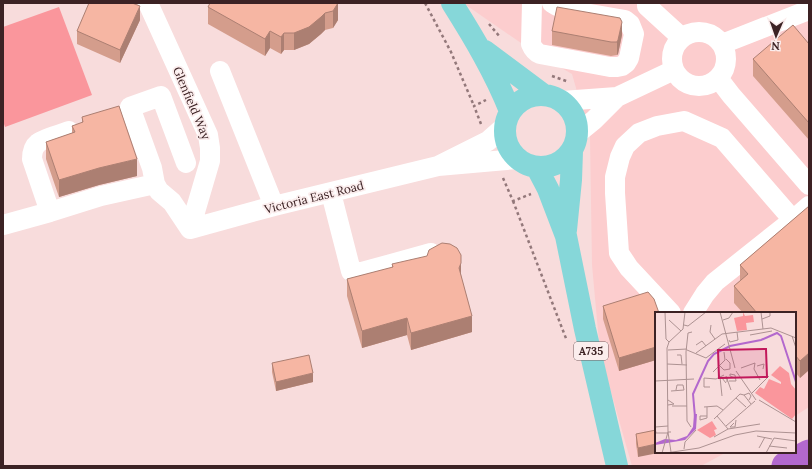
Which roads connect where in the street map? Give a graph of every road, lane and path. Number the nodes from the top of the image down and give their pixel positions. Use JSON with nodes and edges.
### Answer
{"nodes":[{"id":1,"x":148,"y":3,"type":"edge"},
{"id":2,"x":425,"y":3,"type":"edge"},
{"id":3,"x":452,"y":3,"type":"edge"},
{"id":4,"x":532,"y":3,"type":"edge"},
{"id":5,"x":552,"y":3,"type":"edge"},
{"id":6,"x":647,"y":3,"type":"edge"},
{"id":7,"x":797,"y":15,"type":"edge"},
{"id":8,"x":682,"y":38,"type":"junction"},
{"id":9,"x":722,"y":44,"type":"junction"},
{"id":10,"x":479,"y":46,"type":"junction"},
{"id":11,"x":674,"y":70,"type":"junction"},
{"id":12,"x":220,"y":71,"type":"dead end"},
{"id":13,"x":718,"y":78,"type":"junction"},
{"id":14,"x":526,"y":82,"type":"junction"},
{"id":15,"x":502,"y":91,"type":"junction"},
{"id":16,"x":617,"y":97,"type":"junction"},
{"id":17,"x":553,"y":98,"type":"junction"},
{"id":18,"x":584,"y":99,"type":"junction"},
{"id":19,"x":474,"y":106,"type":"junction"},
{"id":20,"x":508,"y":118,"type":"junction"},
{"id":21,"x":78,"y":125,"type":"edge"},
{"id":22,"x":488,"y":141,"type":"junction"},
{"id":23,"x":575,"y":142,"type":"junction"},
{"id":24,"x":517,"y":159,"type":"junction"},
{"id":25,"x":495,"y":161,"type":"junction"},
{"id":26,"x":186,"y":163,"type":"dead end"},
{"id":27,"x":438,"y":166,"type":"junction"},
{"id":28,"x":537,"y":168,"type":"junction"},
{"id":29,"x":155,"y":184,"type":"junction"},
{"id":30,"x":809,"y":185,"type":"edge"},
{"id":31,"x":548,"y":189,"type":"junction"},
{"id":32,"x":331,"y":193,"type":"junction"},
{"id":33,"x":513,"y":201,"type":"junction"},
{"id":34,"x":274,"y":206,"type":"junction"},
{"id":35,"x":809,"y":206,"type":"edge"},
{"id":36,"x":50,"y":212,"type":"junction"},
{"id":37,"x":793,"y":220,"type":"junction"},
{"id":38,"x":3,"y":225,"type":"edge"},
{"id":39,"x":190,"y":229,"type":"junction"},
{"id":40,"x":566,"y":236,"type":"junction"},
{"id":41,"x":431,"y":253,"type":"edge"},
{"id":42,"x":670,"y":312,"type":"edge"},
{"id":43,"x":694,"y":312,"type":"edge"},
{"id":44,"x":569,"y":345,"type":"dead end"},
{"id":45,"x":617,"y":466,"type":"edge"}],
"edges":[{"from":1,"to":39,"type":"street","name":"Glenfield Way"},
{"from":2,"to":19,"type":"path"},
{"from":3,"to":10,"type":"main road","number":"A735"},
{"from":4,"to":5,"type":"street"},
{"from":6,"to":8,"type":"street"},
{"from":7,"to":9,"type":"street"},
{"from":8,"to":9,"type":"street"},
{"from":8,"to":11,"type":"street"},
{"from":9,"to":13,"type":"street"},
{"from":10,"to":14,"type":"main road","number":"A735"},
{"from":10,"to":15,"type":"main road","number":"A735"},
{"from":11,"to":13,"type":"street"},
{"from":11,"to":16,"type":"street"},
{"from":12,"to":34,"type":"street"},
{"from":13,"to":30,"type":"street"},
{"from":14,"to":17,"type":"main road","number":"A735"},
{"from":14,"to":18,"type":"path"},
{"from":15,"to":19,"type":"path"},
{"from":15,"to":20,"type":"main road","number":"A735"},
{"from":16,"to":18,"type":"street"},
{"from":16,"to":23,"type":"street"},
{"from":17,"to":18,"type":"street"},
{"from":17,"to":20,"type":"main road"},
{"from":17,"to":23,"type":"main road","number":"A735"},
{"from":19,"to":22,"type":"path"},
{"from":20,"to":22,"type":"street","name":"Victoria East Road"},
{"from":20,"to":24,"type":"main road","number":"A735"},
{"from":21,"to":36,"type":"street"},
{"from":22,"to":27,"type":"street","name":"Victoria East Road"},
{"from":23,"to":28,"type":"main road"},
{"from":23,"to":40,"type":"main road","number":"A735"},
{"from":24,"to":25,"type":"street","name":"Victoria East Road"},
{"from":24,"to":28,"type":"main road"},
{"from":25,"to":27,"type":"street","name":"Victoria East Road"},
{"from":25,"to":33,"type":"path"},
{"from":26,"to":29,"type":"street"},
{"from":27,"to":32,"type":"street","name":"Victoria East Road"},
{"from":28,"to":31,"type":"main road","number":"A735"},
{"from":29,"to":36,"type":"street"},
{"from":29,"to":39,"type":"street"},
{"from":31,"to":33,"type":"path"},
{"from":31,"to":40,"type":"main road","number":"A735"},
{"from":32,"to":34,"type":"street","name":"Victoria East Road"},
{"from":32,"to":41,"type":"street"},
{"from":33,"to":44,"type":"path"},
{"from":34,"to":39,"type":"street","name":"Victoria East Road"},
{"from":35,"to":37,"type":"street"},
{"from":36,"to":38,"type":"street"},
{"from":37,"to":42,"type":"street"},
{"from":37,"to":43,"type":"street"},
{"from":40,"to":45,"type":"main road","number":"A735"}]}
